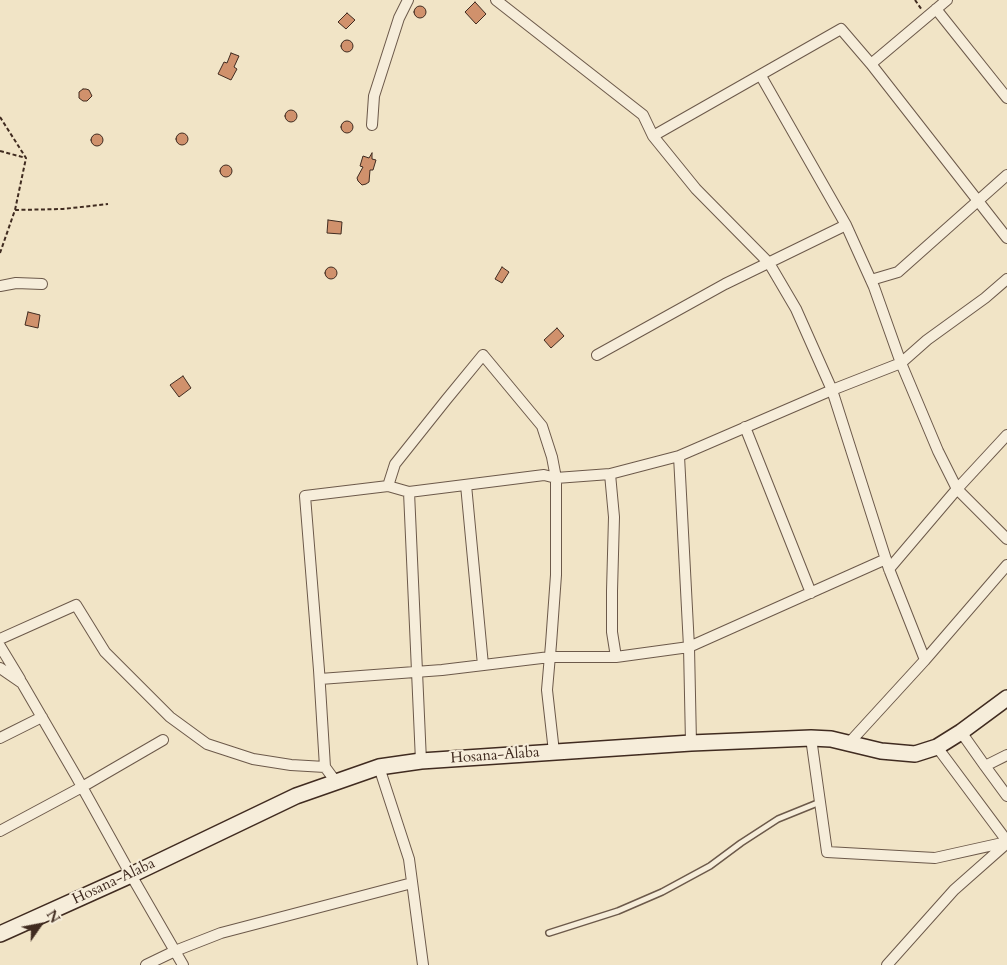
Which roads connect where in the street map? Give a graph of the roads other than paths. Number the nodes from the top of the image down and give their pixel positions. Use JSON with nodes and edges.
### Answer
{"nodes":[{"id":1,"x":408,"y":0,"type":"edge"},
{"id":2,"x":496,"y":0,"type":"edge"},
{"id":3,"x":947,"y":0,"type":"edge"},
{"id":4,"x":936,"y":9,"type":"junction"},
{"id":5,"x":871,"y":64,"type":"junction"},
{"id":6,"x":760,"y":76,"type":"junction"},
{"id":7,"x":1007,"y":98,"type":"edge"},
{"id":8,"x":372,"y":125,"type":"dead end"},
{"id":9,"x":653,"y":136,"type":"junction"},
{"id":10,"x":1007,"y":175,"type":"edge"},
{"id":11,"x":978,"y":200,"type":"junction"},
{"id":12,"x":846,"y":225,"type":"junction"},
{"id":13,"x":1007,"y":238,"type":"edge"},
{"id":14,"x":768,"y":263,"type":"junction"},
{"id":15,"x":1007,"y":279,"type":"edge"},
{"id":16,"x":871,"y":280,"type":"junction"},
{"id":17,"x":42,"y":284,"type":"dead end"},
{"id":18,"x":0,"y":286,"type":"edge"},
{"id":19,"x":598,"y":355,"type":"dead end"},
{"id":20,"x":900,"y":363,"type":"junction"},
{"id":21,"x":832,"y":390,"type":"junction"},
{"id":22,"x":745,"y":427,"type":"junction"},
{"id":23,"x":1007,"y":435,"type":"edge"},
{"id":24,"x":678,"y":456,"type":"junction"},
{"id":25,"x":610,"y":474,"type":"junction"},
{"id":26,"x":556,"y":478,"type":"junction"},
{"id":27,"x":466,"y":485,"type":"junction"},
{"id":28,"x":388,"y":486,"type":"junction"},
{"id":29,"x":958,"y":489,"type":"junction"},
{"id":30,"x":409,"y":492,"type":"junction"},
{"id":31,"x":1007,"y":539,"type":"edge"},
{"id":32,"x":887,"y":564,"type":"junction"},
{"id":33,"x":1007,"y":565,"type":"edge"},
{"id":34,"x":811,"y":592,"type":"junction"},
{"id":35,"x":0,"y":639,"type":"edge"},
{"id":36,"x":0,"y":646,"type":"edge"},
{"id":37,"x":690,"y":647,"type":"junction"},
{"id":38,"x":550,"y":657,"type":"junction"},
{"id":39,"x":616,"y":657,"type":"junction"},
{"id":40,"x":925,"y":660,"type":"junction"},
{"id":41,"x":482,"y":665,"type":"junction"},
{"id":42,"x":0,"y":668,"type":"edge"},
{"id":43,"x":418,"y":672,"type":"junction"},
{"id":44,"x":320,"y":679,"type":"junction"},
{"id":45,"x":22,"y":683,"type":"junction"},
{"id":46,"x":1007,"y":698,"type":"edge"},
{"id":47,"x":42,"y":716,"type":"junction"},
{"id":48,"x":961,"y":732,"type":"junction"},
{"id":49,"x":0,"y":738,"type":"edge"},
{"id":50,"x":811,"y":738,"type":"junction"},
{"id":51,"x":163,"y":740,"type":"dead end"},
{"id":52,"x":691,"y":743,"type":"junction"},
{"id":53,"x":849,"y":743,"type":"junction"},
{"id":54,"x":936,"y":747,"type":"junction"},
{"id":55,"x":554,"y":752,"type":"junction"},
{"id":56,"x":1007,"y":755,"type":"edge"},
{"id":57,"x":421,"y":761,"type":"junction"},
{"id":58,"x":985,"y":766,"type":"junction"},
{"id":59,"x":325,"y":767,"type":"junction"},
{"id":60,"x":378,"y":767,"type":"junction"},
{"id":61,"x":336,"y":782,"type":"junction"},
{"id":62,"x":82,"y":786,"type":"junction"},
{"id":63,"x":1007,"y":796,"type":"edge"},
{"id":64,"x":820,"y":802,"type":"junction"},
{"id":65,"x":0,"y":831,"type":"edge"},
{"id":66,"x":1007,"y":842,"type":"edge"},
{"id":67,"x":131,"y":875,"type":"junction"},
{"id":68,"x":412,"y":883,"type":"junction"},
{"id":69,"x":549,"y":933,"type":"dead end"},
{"id":70,"x":0,"y":934,"type":"edge"},
{"id":71,"x":175,"y":951,"type":"junction"},
{"id":72,"x":421,"y":964,"type":"edge"},
{"id":73,"x":146,"y":965,"type":"edge"},
{"id":74,"x":183,"y":965,"type":"edge"},
{"id":75,"x":887,"y":965,"type":"edge"}],
"edges":[{"from":1,"to":8,"type":"street"},
{"from":2,"to":9,"type":"street"},
{"from":3,"to":4,"type":"street"},
{"from":4,"to":5,"type":"street"},
{"from":4,"to":7,"type":"street"},
{"from":5,"to":6,"type":"street"},
{"from":5,"to":11,"type":"street"},
{"from":6,"to":9,"type":"street"},
{"from":6,"to":12,"type":"street"},
{"from":9,"to":14,"type":"street"},
{"from":10,"to":11,"type":"street"},
{"from":11,"to":13,"type":"street"},
{"from":11,"to":16,"type":"street"},
{"from":12,"to":14,"type":"street"},
{"from":12,"to":16,"type":"street"},
{"from":14,"to":19,"type":"street"},
{"from":14,"to":21,"type":"street"},
{"from":15,"to":20,"type":"street"},
{"from":16,"to":20,"type":"street"},
{"from":17,"to":18,"type":"street"},
{"from":20,"to":21,"type":"street"},
{"from":20,"to":29,"type":"street"},
{"from":21,"to":22,"type":"street"},
{"from":21,"to":32,"type":"street"},
{"from":22,"to":24,"type":"street"},
{"from":22,"to":34,"type":"street"},
{"from":23,"to":29,"type":"street"},
{"from":24,"to":25,"type":"street"},
{"from":24,"to":37,"type":"street"},
{"from":25,"to":26,"type":"street"},
{"from":25,"to":39,"type":"street"},
{"from":26,"to":27,"type":"street"},
{"from":26,"to":28,"type":"street"},
{"from":26,"to":38,"type":"street"},
{"from":27,"to":30,"type":"street"},
{"from":27,"to":41,"type":"street"},
{"from":28,"to":30,"type":"street"},
{"from":28,"to":44,"type":"street"},
{"from":29,"to":31,"type":"street"},
{"from":29,"to":32,"type":"street"},
{"from":30,"to":43,"type":"street"},
{"from":32,"to":34,"type":"street"},
{"from":32,"to":40,"type":"street"},
{"from":33,"to":40,"type":"street"},
{"from":34,"to":37,"type":"street"},
{"from":35,"to":59,"type":"street"},
{"from":36,"to":45,"type":"street"},
{"from":37,"to":39,"type":"street"},
{"from":37,"to":52,"type":"street"},
{"from":38,"to":39,"type":"street"},
{"from":38,"to":41,"type":"street"},
{"from":38,"to":55,"type":"street"},
{"from":40,"to":53,"type":"street"},
{"from":41,"to":43,"type":"street"},
{"from":42,"to":45,"type":"street"},
{"from":43,"to":44,"type":"street"},
{"from":43,"to":57,"type":"street"},
{"from":44,"to":59,"type":"street"},
{"from":45,"to":47,"type":"street"},
{"from":46,"to":48,"type":"main road","name":"Hosana-Alaba"},
{"from":47,"to":49,"type":"street"},
{"from":47,"to":62,"type":"street"},
{"from":48,"to":54,"type":"main road","name":"Hosana-Alaba"},
{"from":48,"to":58,"type":"street"},
{"from":50,"to":52,"type":"main road","name":"Hosana-Alaba"},
{"from":50,"to":53,"type":"main road","name":"Hosana-Alaba"},
{"from":50,"to":64,"type":"street"},
{"from":51,"to":62,"type":"street"},
{"from":52,"to":55,"type":"main road","name":"Hosana-Alaba"},
{"from":53,"to":54,"type":"main road","name":"Hosana-Alaba"},
{"from":54,"to":66,"type":"street"},
{"from":55,"to":57,"type":"main road","name":"Hosana-Alaba"},
{"from":56,"to":58,"type":"street"},
{"from":57,"to":60,"type":"main road","name":"Hosana-Alaba"},
{"from":58,"to":63,"type":"street"},
{"from":59,"to":61,"type":"street"},
{"from":60,"to":61,"type":"main road","name":"Hosana-Alaba"},
{"from":60,"to":68,"type":"street"},
{"from":61,"to":67,"type":"main road","name":"Hosana-Alaba"},
{"from":62,"to":65,"type":"street"},
{"from":62,"to":67,"type":"street"},
{"from":64,"to":66,"type":"street"},
{"from":64,"to":69,"type":"lane"},
{"from":66,"to":75,"type":"street"},
{"from":67,"to":70,"type":"main road","name":"Hosana-Alaba"},
{"from":67,"to":71,"type":"street"},
{"from":68,"to":71,"type":"street"},
{"from":68,"to":72,"type":"street"},
{"from":71,"to":73,"type":"street"},
{"from":71,"to":74,"type":"street"}]}
